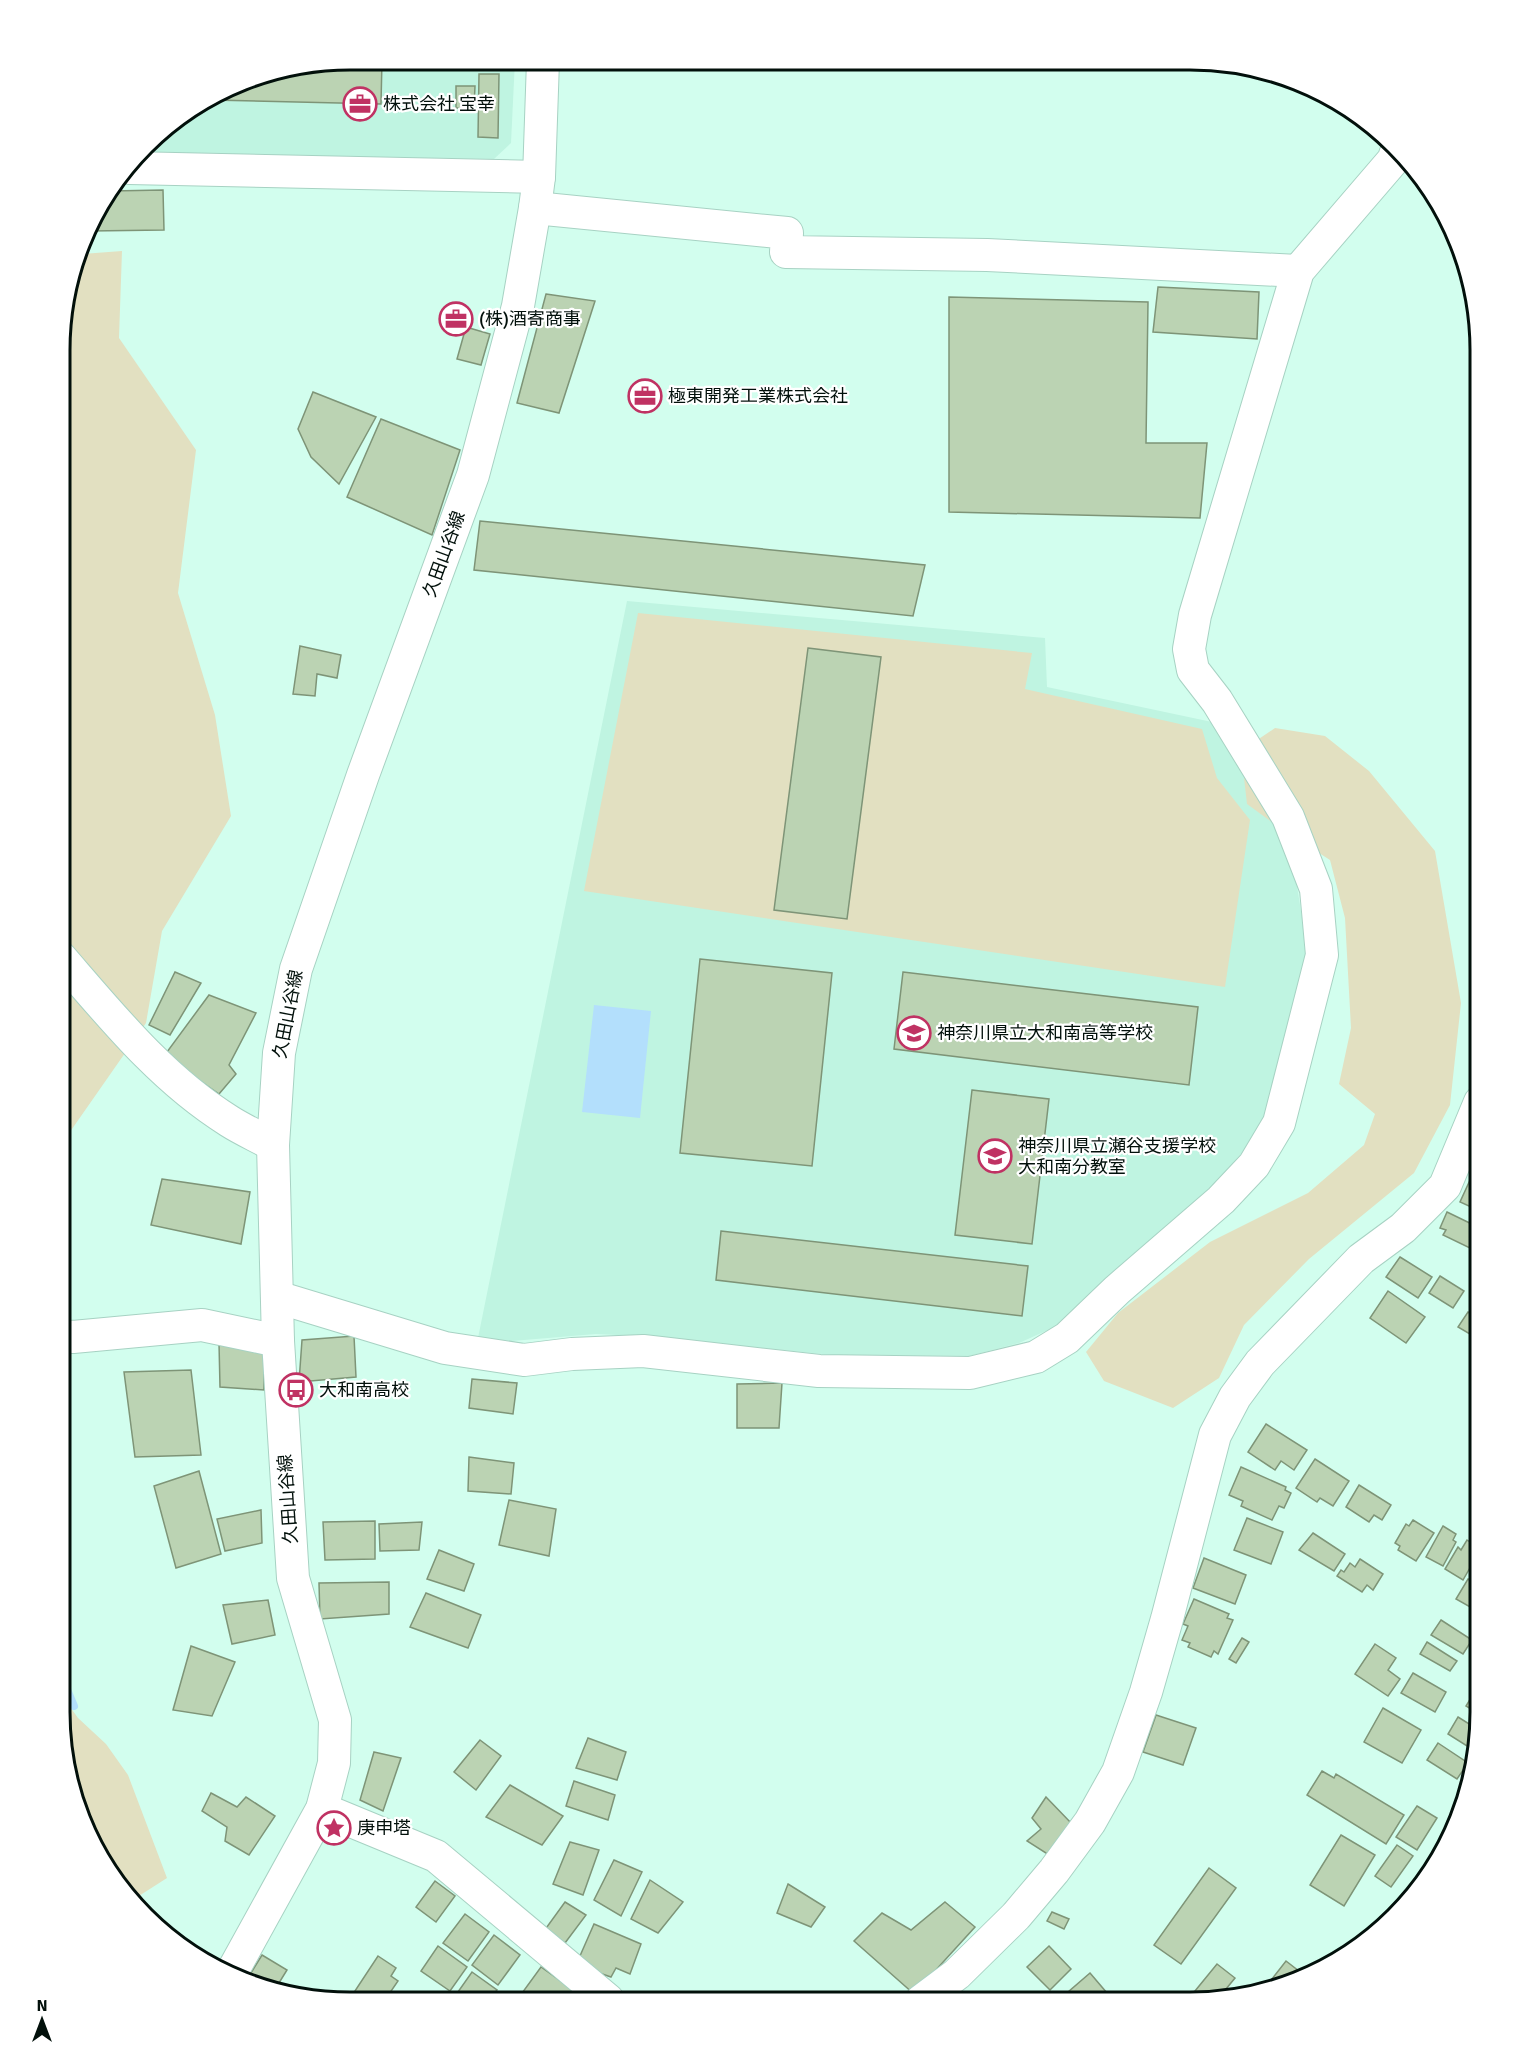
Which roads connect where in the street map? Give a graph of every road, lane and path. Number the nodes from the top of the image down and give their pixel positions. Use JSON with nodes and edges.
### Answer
{"nodes":[{"id":1,"x":543,"y":70,"type":"edge"},
{"id":2,"x":1394,"y":159,"type":"edge"},
{"id":3,"x":138,"y":168,"type":"edge"},
{"id":4,"x":539,"y":177,"type":"junction"},
{"id":5,"x":535,"y":208,"type":"junction"},
{"id":6,"x":1298,"y":272,"type":"junction"},
{"id":7,"x":70,"y":969,"type":"edge"},
{"id":8,"x":1470,"y":1126,"type":"edge"},
{"id":9,"x":273,"y":1145,"type":"junction"},
{"id":10,"x":277,"y":1297,"type":"junction"},
{"id":11,"x":70,"y":1337,"type":"edge"},
{"id":12,"x":278,"y":1341,"type":"junction"},
{"id":13,"x":322,"y":1809,"type":"junction"},
{"id":14,"x":235,"y":1967,"type":"edge"},
{"id":15,"x":598,"y":1992,"type":"edge"},
{"id":16,"x":933,"y":1992,"type":"edge"}],
"edges":[{"from":1,"to":4,"type":"street","name":"久田山谷線"},
{"from":2,"to":6,"type":"street"},
{"from":3,"to":4,"type":"street"},
{"from":4,"to":5,"type":"street","name":"久田山谷線"},
{"from":5,"to":6,"type":"street"},
{"from":5,"to":9,"type":"street","name":"久田山谷線"},
{"from":6,"to":10,"type":"street"},
{"from":7,"to":9,"type":"street"},
{"from":8,"to":16,"type":"street"},
{"from":9,"to":10,"type":"street","name":"久田山谷線"},
{"from":10,"to":12,"type":"street","name":"久田山谷線"},
{"from":11,"to":12,"type":"street"},
{"from":12,"to":13,"type":"street","name":"久田山谷線"},
{"from":13,"to":14,"type":"street","name":"久田山谷線"},
{"from":13,"to":15,"type":"street"}]}
